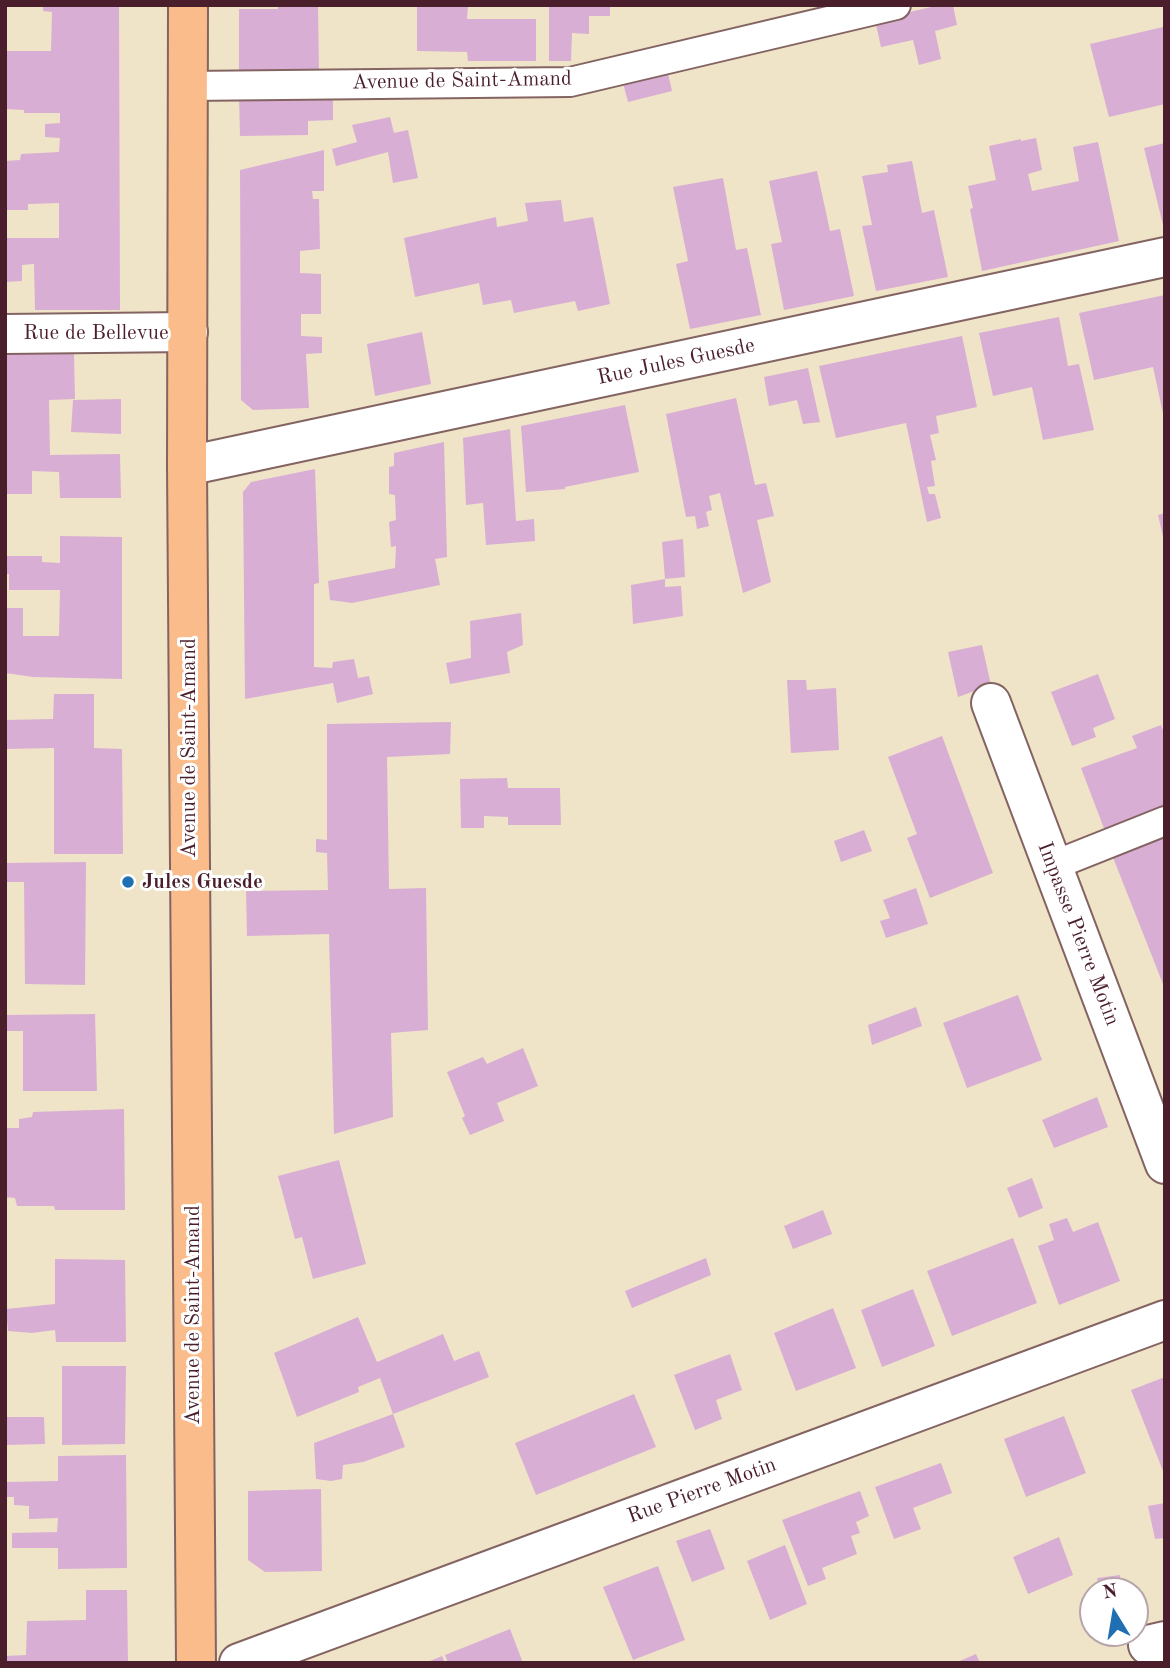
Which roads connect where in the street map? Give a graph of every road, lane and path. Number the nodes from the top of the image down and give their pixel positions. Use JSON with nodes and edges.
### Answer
{"nodes":[{"id":1,"x":188,"y":5,"type":"edge"},
{"id":2,"x":897,"y":5,"type":"edge"},
{"id":3,"x":188,"y":86,"type":"junction"},
{"id":4,"x":1165,"y":257,"type":"edge"},
{"id":5,"x":188,"y":332,"type":"junction"},
{"id":6,"x":5,"y":334,"type":"edge"},
{"id":7,"x":187,"y":466,"type":"junction"},
{"id":8,"x":991,"y":703,"type":"dead end"},
{"id":9,"x":1165,"y":821,"type":"edge"},
{"id":10,"x":1052,"y":866,"type":"junction"},
{"id":11,"x":1165,"y":1164,"type":"edge"},
{"id":12,"x":1165,"y":1320,"type":"edge"},
{"id":13,"x":196,"y":1663,"type":"edge"},
{"id":14,"x":239,"y":1663,"type":"edge"}],
"edges":[{"from":1,"to":3,"type":"main road","name":"Avenue de Saint-Amand"},
{"from":2,"to":3,"type":"lane","name":"Avenue de Saint-Amand"},
{"from":3,"to":5,"type":"main road","name":"Avenue de Saint-Amand"},
{"from":4,"to":7,"type":"street","name":"Rue Jules Guesde"},
{"from":5,"to":6,"type":"street","name":"Rue de Bellevue"},
{"from":5,"to":7,"type":"main road","name":"Avenue de Saint-Amand"},
{"from":7,"to":13,"type":"main road","name":"Avenue de Saint-Amand"},
{"from":8,"to":10,"type":"street","name":"Impasse Pierre Motin"},
{"from":9,"to":10,"type":"lane"},
{"from":10,"to":11,"type":"street","name":"Impasse Pierre Motin"},
{"from":12,"to":14,"type":"street","name":"Rue Pierre Motin"}]}
